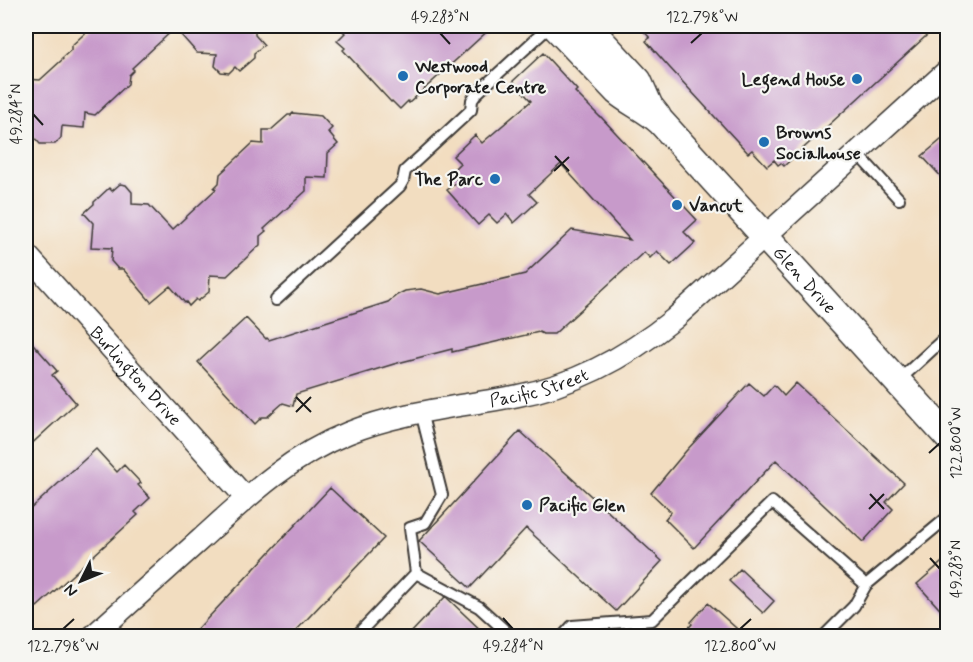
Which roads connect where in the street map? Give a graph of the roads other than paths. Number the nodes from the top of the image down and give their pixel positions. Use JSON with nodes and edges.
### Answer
{"nodes":[{"id":1,"x":550,"y":26,"type":"edge"},
{"id":2,"x":555,"y":26,"type":"edge"},
{"id":3,"x":587,"y":26,"type":"edge"},
{"id":4,"x":948,"y":69,"type":"edge"},
{"id":5,"x":661,"y":122,"type":"junction"},
{"id":6,"x":856,"y":152,"type":"junction"},
{"id":7,"x":899,"y":199,"type":"dead end"},
{"id":8,"x":765,"y":236,"type":"junction"},
{"id":9,"x":26,"y":254,"type":"edge"},
{"id":10,"x":276,"y":300,"type":"dead end"},
{"id":11,"x":948,"y":335,"type":"edge"},
{"id":12,"x":897,"y":382,"type":"junction"},
{"id":13,"x":421,"y":412,"type":"junction"},
{"id":14,"x":948,"y":437,"type":"edge"},
{"id":15,"x":246,"y":498,"type":"junction"},
{"id":16,"x":948,"y":517,"type":"edge"},
{"id":17,"x":416,"y":573,"type":"junction"},
{"id":18,"x":866,"y":585,"type":"junction"},
{"id":19,"x":93,"y":636,"type":"edge"},
{"id":20,"x":356,"y":636,"type":"edge"},
{"id":21,"x":511,"y":636,"type":"edge"},
{"id":22,"x":563,"y":636,"type":"edge"},
{"id":23,"x":824,"y":636,"type":"edge"}],
"edges":[{"from":1,"to":10,"type":"lane"},
{"from":2,"to":5,"type":"street","name":"Glen Drive"},
{"from":3,"to":5,"type":"street","name":"Glen Drive"},
{"from":4,"to":6,"type":"street","name":"Pacific Street"},
{"from":5,"to":8,"type":"street","name":"Glen Drive"},
{"from":6,"to":7,"type":"lane"},
{"from":6,"to":8,"type":"street","name":"Pacific Street"},
{"from":8,"to":12,"type":"street","name":"Glen Drive"},
{"from":8,"to":13,"type":"street","name":"Pacific Street"},
{"from":9,"to":15,"type":"street","name":"Burlington Drive"},
{"from":11,"to":12,"type":"lane"},
{"from":12,"to":14,"type":"street","name":"Glen Drive"},
{"from":13,"to":15,"type":"street","name":"Pacific Street"},
{"from":13,"to":17,"type":"lane"},
{"from":15,"to":19,"type":"street","name":"Pacific Street"},
{"from":16,"to":18,"type":"lane"},
{"from":17,"to":20,"type":"lane"},
{"from":17,"to":21,"type":"lane"},
{"from":18,"to":22,"type":"lane"},
{"from":18,"to":23,"type":"lane"}]}
